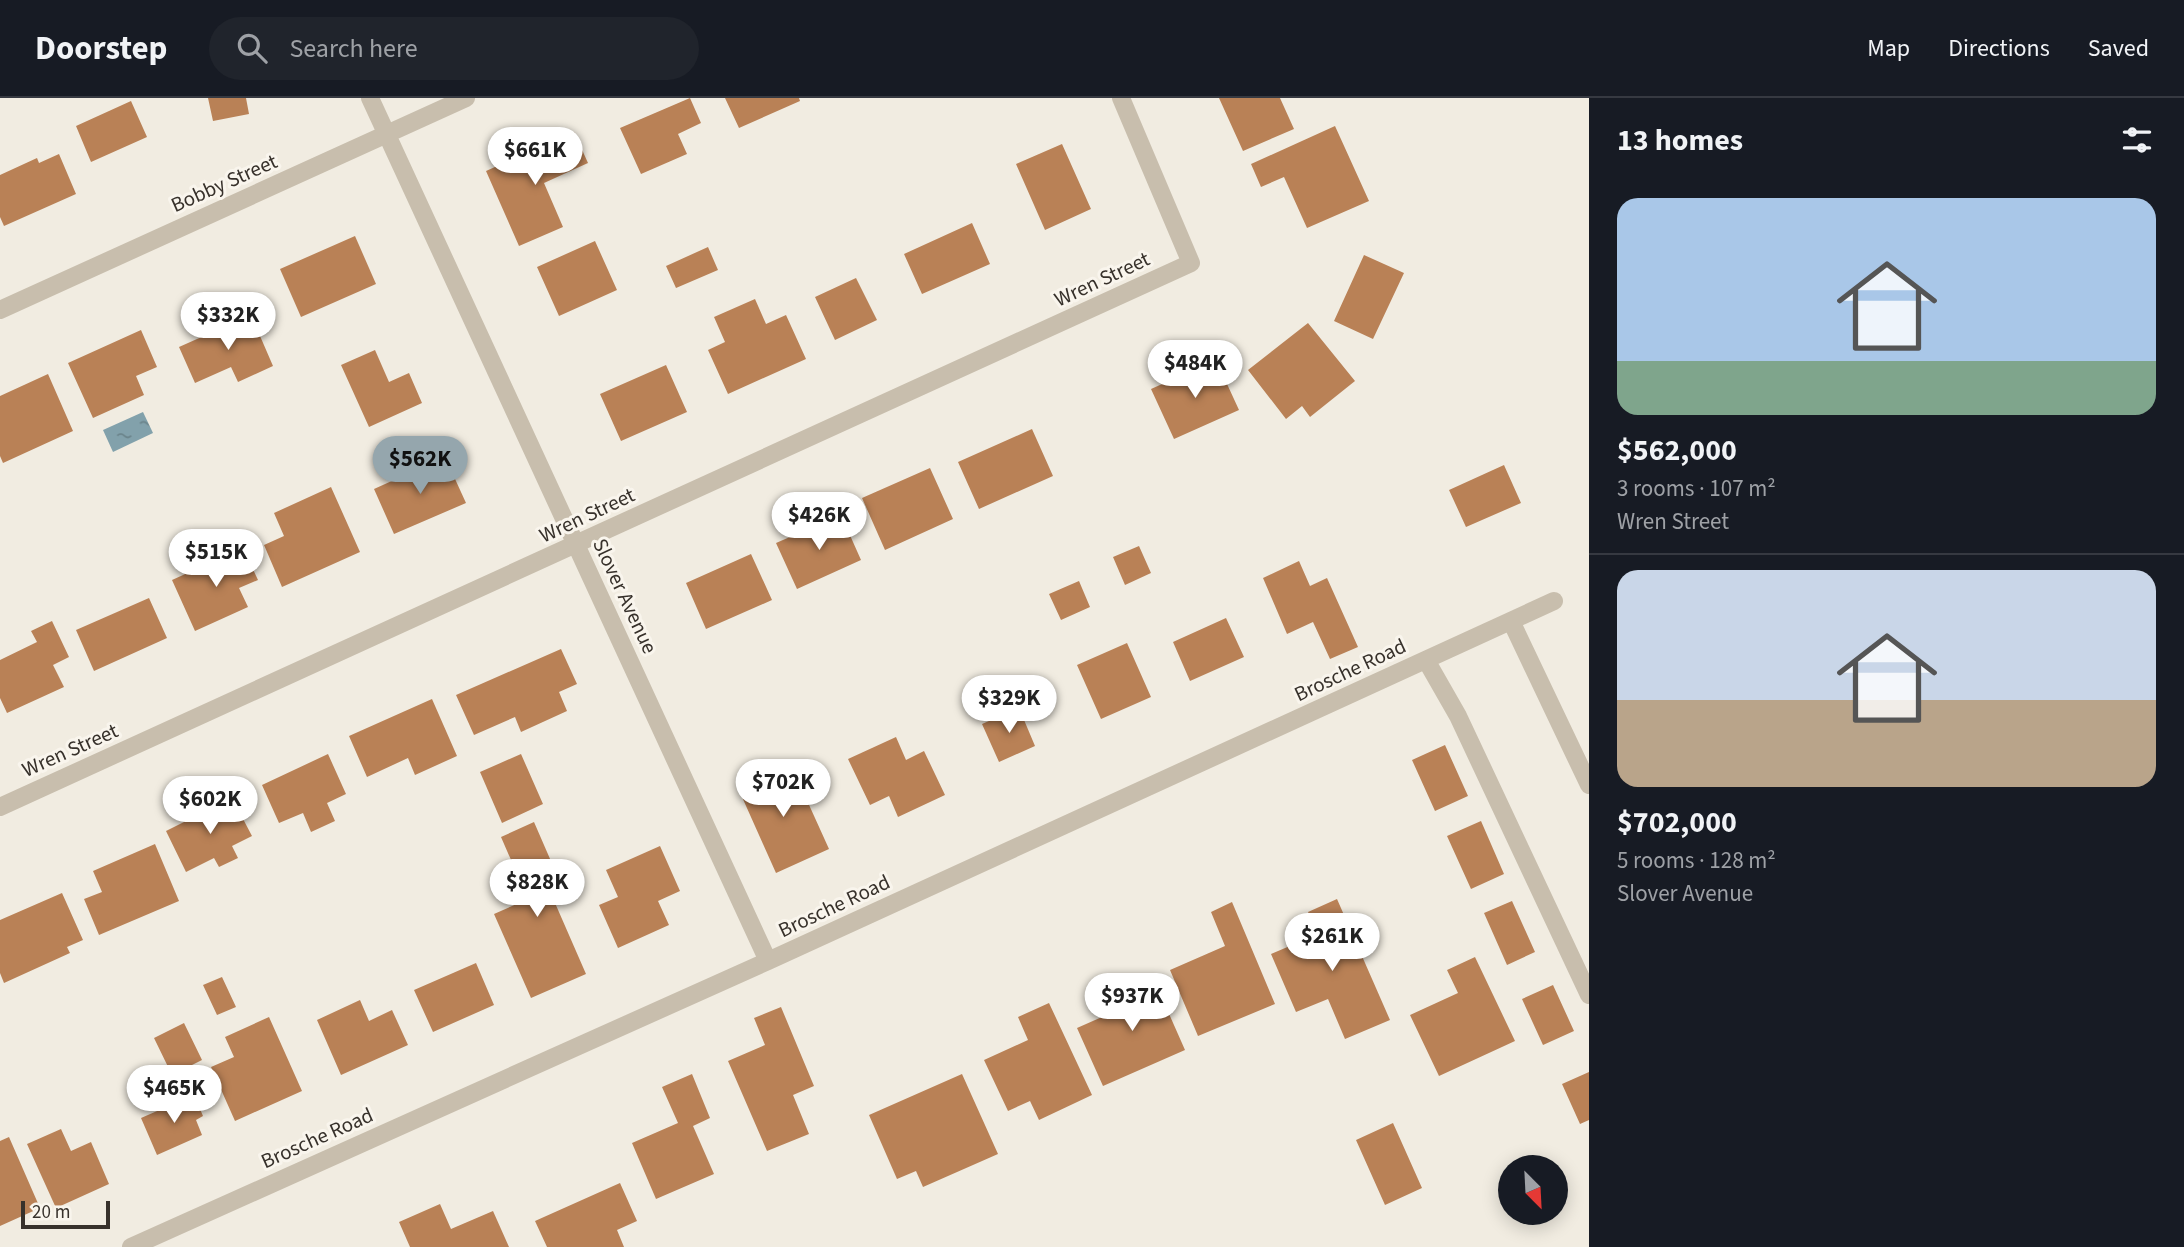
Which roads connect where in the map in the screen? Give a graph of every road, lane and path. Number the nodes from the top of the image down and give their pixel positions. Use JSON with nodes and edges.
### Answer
{"nodes":[{"id":1,"x":370,"y":98,"type":"edge"},
{"id":2,"x":466,"y":98,"type":"edge"},
{"id":3,"x":1121,"y":98,"type":"edge"},
{"id":4,"x":387,"y":134,"type":"junction"},
{"id":5,"x":0,"y":310,"type":"edge"},
{"id":6,"x":576,"y":545,"type":"junction"},
{"id":7,"x":1555,"y":601,"type":"dead end"},
{"id":8,"x":1511,"y":621,"type":"junction"},
{"id":9,"x":1426,"y":660,"type":"junction"},
{"id":10,"x":1589,"y":785,"type":"edge"},
{"id":11,"x":0,"y":807,"type":"edge"},
{"id":12,"x":768,"y":961,"type":"junction"},
{"id":13,"x":1589,"y":995,"type":"edge"},
{"id":14,"x":131,"y":1247,"type":"edge"}],
"edges":[{"from":1,"to":4,"type":"street","name":"Slover Avenue"},
{"from":2,"to":4,"type":"street","name":"Bobby Street"},
{"from":3,"to":6,"type":"street","name":"Wren Street"},
{"from":4,"to":5,"type":"street","name":"Bobby Street"},
{"from":4,"to":6,"type":"street","name":"Slover Avenue"},
{"from":6,"to":11,"type":"street","name":"Wren Street"},
{"from":6,"to":12,"type":"street","name":"Slover Avenue"},
{"from":7,"to":8,"type":"street","name":"Brosche Road"},
{"from":8,"to":9,"type":"street","name":"Brosche Road"},
{"from":8,"to":10,"type":"street"},
{"from":9,"to":12,"type":"street","name":"Brosche Road"},
{"from":9,"to":13,"type":"street"},
{"from":12,"to":14,"type":"street","name":"Brosche Road"}]}
